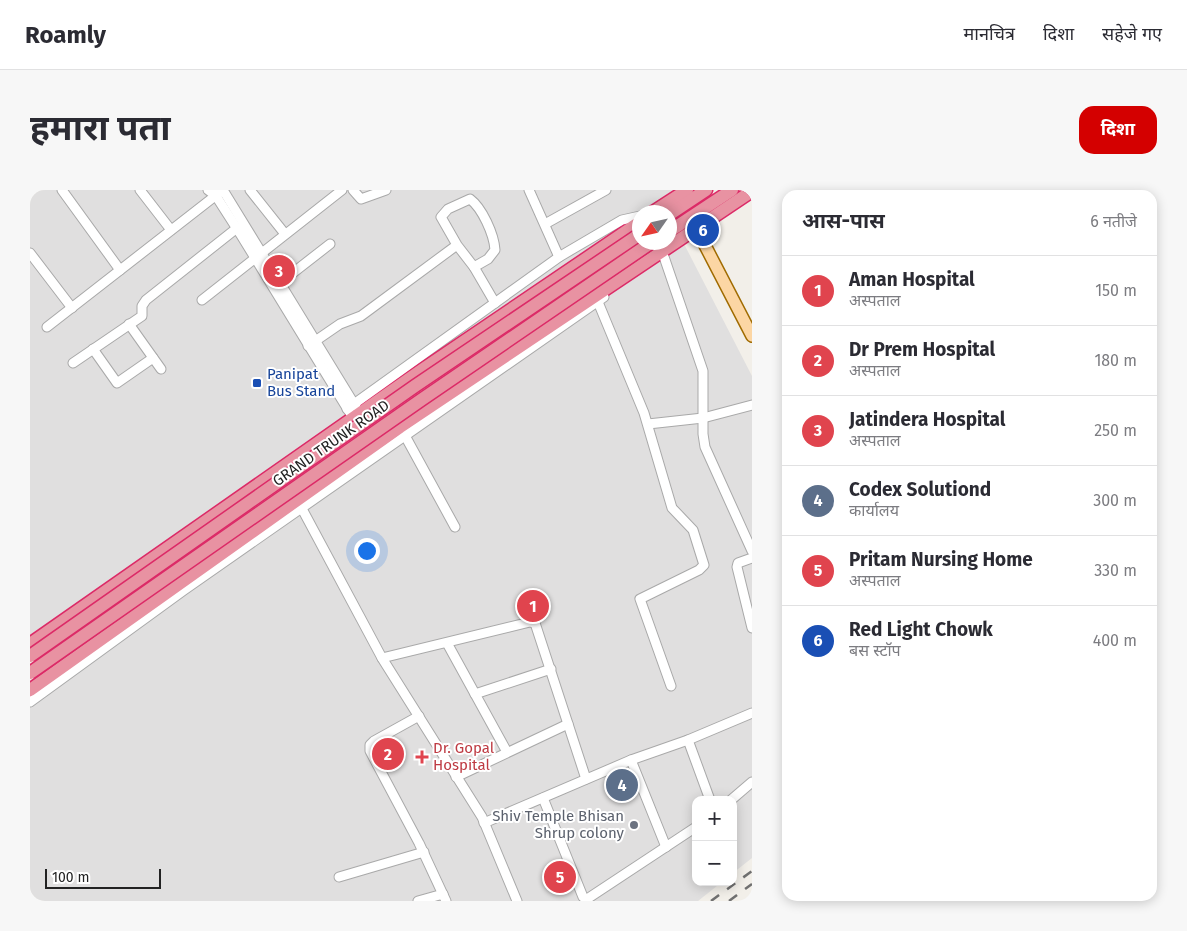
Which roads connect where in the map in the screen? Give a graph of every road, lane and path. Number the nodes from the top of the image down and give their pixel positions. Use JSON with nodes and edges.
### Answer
{"nodes":[{"id":1,"x":62,"y":190,"type":"edge"},
{"id":2,"x":140,"y":190,"type":"edge"},
{"id":3,"x":208,"y":190,"type":"edge"},
{"id":4,"x":250,"y":190,"type":"edge"},
{"id":5,"x":342,"y":190,"type":"edge"},
{"id":6,"x":353,"y":190,"type":"edge"},
{"id":7,"x":386,"y":190,"type":"edge"},
{"id":8,"x":529,"y":190,"type":"edge"},
{"id":9,"x":606,"y":190,"type":"edge"},
{"id":10,"x":706,"y":190,"type":"edge"},
{"id":11,"x":732,"y":190,"type":"edge"},
{"id":12,"x":683,"y":191,"type":"edge"},
{"id":13,"x":752,"y":191,"type":"edge"},
{"id":14,"x":221,"y":192,"type":"edge"},
{"id":15,"x":332,"y":193,"type":"edge"},
{"id":16,"x":664,"y":205,"type":"edge"},
{"id":17,"x":677,"y":209,"type":"edge"},
{"id":18,"x":632,"y":218,"type":"edge"},
{"id":19,"x":545,"y":224,"type":"junction"},
{"id":20,"x":677,"y":226,"type":"edge"},
{"id":21,"x":632,"y":227,"type":"edge"},
{"id":22,"x":237,"y":228,"type":"junction"},
{"id":23,"x":696,"y":228,"type":"junction"},
{"id":24,"x":172,"y":230,"type":"junction"},
{"id":25,"x":285,"y":234,"type":"junction"},
{"id":26,"x":677,"y":237,"type":"edge"},
{"id":27,"x":632,"y":239,"type":"edge"},
{"id":28,"x":330,"y":244,"type":"dead end"},
{"id":29,"x":457,"y":246,"type":"junction"},
{"id":30,"x":652,"y":250,"type":"edge"},
{"id":31,"x":654,"y":250,"type":"edge"},
{"id":32,"x":658,"y":250,"type":"edge"},
{"id":33,"x":30,"y":253,"type":"edge"},
{"id":34,"x":258,"y":255,"type":"junction"},
{"id":35,"x":559,"y":257,"type":"junction"},
{"id":36,"x":474,"y":267,"type":"junction"},
{"id":37,"x":120,"y":270,"type":"junction"},
{"id":38,"x":626,"y":275,"type":"junction"},
{"id":39,"x":280,"y":283,"type":"junction"},
{"id":40,"x":202,"y":300,"type":"dead end"},
{"id":41,"x":521,"y":302,"type":"junction"},
{"id":42,"x":598,"y":302,"type":"junction"},
{"id":43,"x":495,"y":304,"type":"junction"},
{"id":44,"x":72,"y":308,"type":"junction"},
{"id":45,"x":748,"y":320,"type":"edge"},
{"id":46,"x":129,"y":324,"type":"junction"},
{"id":47,"x":47,"y":327,"type":"dead end"},
{"id":48,"x":542,"y":332,"type":"junction"},
{"id":49,"x":752,"y":336,"type":"edge"},
{"id":50,"x":312,"y":343,"type":"junction"},
{"id":51,"x":93,"y":349,"type":"junction"},
{"id":52,"x":153,"y":358,"type":"junction"},
{"id":53,"x":73,"y":363,"type":"dead end"},
{"id":54,"x":161,"y":369,"type":"dead end"},
{"id":55,"x":752,"y":405,"type":"edge"},
{"id":56,"x":353,"y":411,"type":"junction"},
{"id":57,"x":704,"y":418,"type":"junction"},
{"id":58,"x":648,"y":424,"type":"junction"},
{"id":59,"x":403,"y":432,"type":"junction"},
{"id":60,"x":300,"y":505,"type":"junction"},
{"id":61,"x":455,"y":527,"type":"dead end"},
{"id":62,"x":752,"y":551,"type":"edge"},
{"id":63,"x":752,"y":558,"type":"edge"},
{"id":64,"x":752,"y":628,"type":"edge"},
{"id":65,"x":448,"y":643,"type":"junction"},
{"id":66,"x":30,"y":644,"type":"edge"},
{"id":67,"x":30,"y":656,"type":"edge"},
{"id":68,"x":382,"y":658,"type":"junction"},
{"id":69,"x":551,"y":668,"type":"junction"},
{"id":70,"x":30,"y":673,"type":"edge"},
{"id":71,"x":671,"y":686,"type":"dead end"},
{"id":72,"x":34,"y":687,"type":"edge"},
{"id":73,"x":475,"y":694,"type":"junction"},
{"id":74,"x":30,"y":702,"type":"edge"},
{"id":75,"x":752,"y":713,"type":"edge"},
{"id":76,"x":419,"y":716,"type":"junction"},
{"id":77,"x":568,"y":724,"type":"junction"},
{"id":78,"x":688,"y":740,"type":"junction"},
{"id":79,"x":507,"y":752,"type":"junction"},
{"id":80,"x":631,"y":760,"type":"junction"},
{"id":81,"x":456,"y":777,"type":"junction"},
{"id":82,"x":586,"y":779,"type":"junction"},
{"id":83,"x":752,"y":782,"type":"edge"},
{"id":84,"x":709,"y":796,"type":"edge"},
{"id":85,"x":736,"y":796,"type":"edge"},
{"id":86,"x":543,"y":798,"type":"junction"},
{"id":87,"x":484,"y":823,"type":"junction"},
{"id":88,"x":692,"y":830,"type":"edge"},
{"id":89,"x":666,"y":847,"type":"junction"},
{"id":90,"x":424,"y":852,"type":"junction"},
{"id":91,"x":339,"y":877,"type":"dead end"},
{"id":92,"x":445,"y":897,"type":"edge"},
{"id":93,"x":517,"y":899,"type":"edge"},
{"id":94,"x":418,"y":901,"type":"edge"},
{"id":95,"x":506,"y":901,"type":"edge"}],
"edges":[{"from":1,"to":37,"type":"street"},
{"from":2,"to":24,"type":"street"},
{"from":3,"to":14,"type":"street"},
{"from":4,"to":25,"type":"street"},
{"from":5,"to":15,"type":"street"},
{"from":6,"to":7,"type":"street"},
{"from":8,"to":19,"type":"street"},
{"from":9,"to":19,"type":"street"},
{"from":10,"to":17,"type":"highway"},
{"from":11,"to":20,"type":"highway"},
{"from":12,"to":16,"type":"highway"},
{"from":13,"to":23,"type":"highway"},
{"from":14,"to":22,"type":"street"},
{"from":14,"to":24,"type":"street"},
{"from":14,"to":34,"type":"street"},
{"from":15,"to":25,"type":"street"},
{"from":18,"to":35,"type":"street"},
{"from":19,"to":35,"type":"street"},
{"from":21,"to":41,"type":"highway"},
{"from":22,"to":34,"type":"street"},
{"from":22,"to":46,"type":"street"},
{"from":23,"to":26,"type":"highway"},
{"from":23,"to":45,"type":"main road"},
{"from":24,"to":37,"type":"street"},
{"from":25,"to":34,"type":"street"},
{"from":27,"to":67,"type":"highway","name":"GRAND TRUNK ROAD","bridge":true},
{"from":28,"to":39,"type":"street"},
{"from":29,"to":36,"type":"street"},
{"from":29,"to":36,"type":"street"},
{"from":29,"to":50,"type":"street"},
{"from":30,"to":70,"type":"highway","name":"GRAND TRUNK ROAD","bridge":true},
{"from":31,"to":38,"type":"highway"},
{"from":32,"to":57,"type":"street"},
{"from":33,"to":44,"type":"street"},
{"from":34,"to":39,"type":"street"},
{"from":34,"to":40,"type":"street"},
{"from":34,"to":50,"type":"street"},
{"from":35,"to":43,"type":"street"},
{"from":36,"to":43,"type":"street"},
{"from":37,"to":44,"type":"street"},
{"from":38,"to":42,"type":"street"},
{"from":38,"to":48,"type":"highway"},
{"from":39,"to":50,"type":"street"},
{"from":41,"to":48,"type":"highway"},
{"from":41,"to":56,"type":"highway"},
{"from":42,"to":58,"type":"street"},
{"from":42,"to":59,"type":"street"},
{"from":43,"to":56,"type":"street"},
{"from":44,"to":47,"type":"street"},
{"from":45,"to":49,"type":"main road"},
{"from":46,"to":51,"type":"street"},
{"from":46,"to":52,"type":"street"},
{"from":48,"to":59,"type":"highway"},
{"from":50,"to":56,"type":"street"},
{"from":51,"to":52,"type":"street"},
{"from":51,"to":53,"type":"street"},
{"from":52,"to":54,"type":"street"},
{"from":55,"to":57,"type":"street"},
{"from":56,"to":66,"type":"highway"},
{"from":57,"to":58,"type":"street"},
{"from":57,"to":62,"type":"street"},
{"from":58,"to":71,"type":"street"},
{"from":59,"to":60,"type":"highway"},
{"from":59,"to":61,"type":"street"},
{"from":60,"to":68,"type":"street"},
{"from":60,"to":72,"type":"highway"},
{"from":60,"to":74,"type":"street"},
{"from":63,"to":64,"type":"street"},
{"from":65,"to":68,"type":"street"},
{"from":65,"to":69,"type":"street"},
{"from":65,"to":73,"type":"street"},
{"from":68,"to":76,"type":"street"},
{"from":69,"to":73,"type":"street"},
{"from":69,"to":77,"type":"street"},
{"from":70,"to":72,"type":"highway"},
{"from":73,"to":79,"type":"street"},
{"from":75,"to":78,"type":"street"},
{"from":76,"to":81,"type":"street"},
{"from":76,"to":90,"type":"street"},
{"from":77,"to":79,"type":"street"},
{"from":77,"to":82,"type":"street"},
{"from":78,"to":80,"type":"street"},
{"from":78,"to":84,"type":"street"},
{"from":79,"to":81,"type":"street"},
{"from":80,"to":82,"type":"street"},
{"from":80,"to":89,"type":"street"},
{"from":81,"to":87,"type":"street"},
{"from":82,"to":86,"type":"street"},
{"from":83,"to":85,"type":"street"},
{"from":86,"to":87,"type":"street"},
{"from":86,"to":89,"type":"street"},
{"from":87,"to":93,"type":"street"},
{"from":88,"to":89,"type":"street"},
{"from":90,"to":91,"type":"street"},
{"from":90,"to":92,"type":"street"},
{"from":92,"to":94,"type":"street"},
{"from":93,"to":95,"type":"street"}]}
